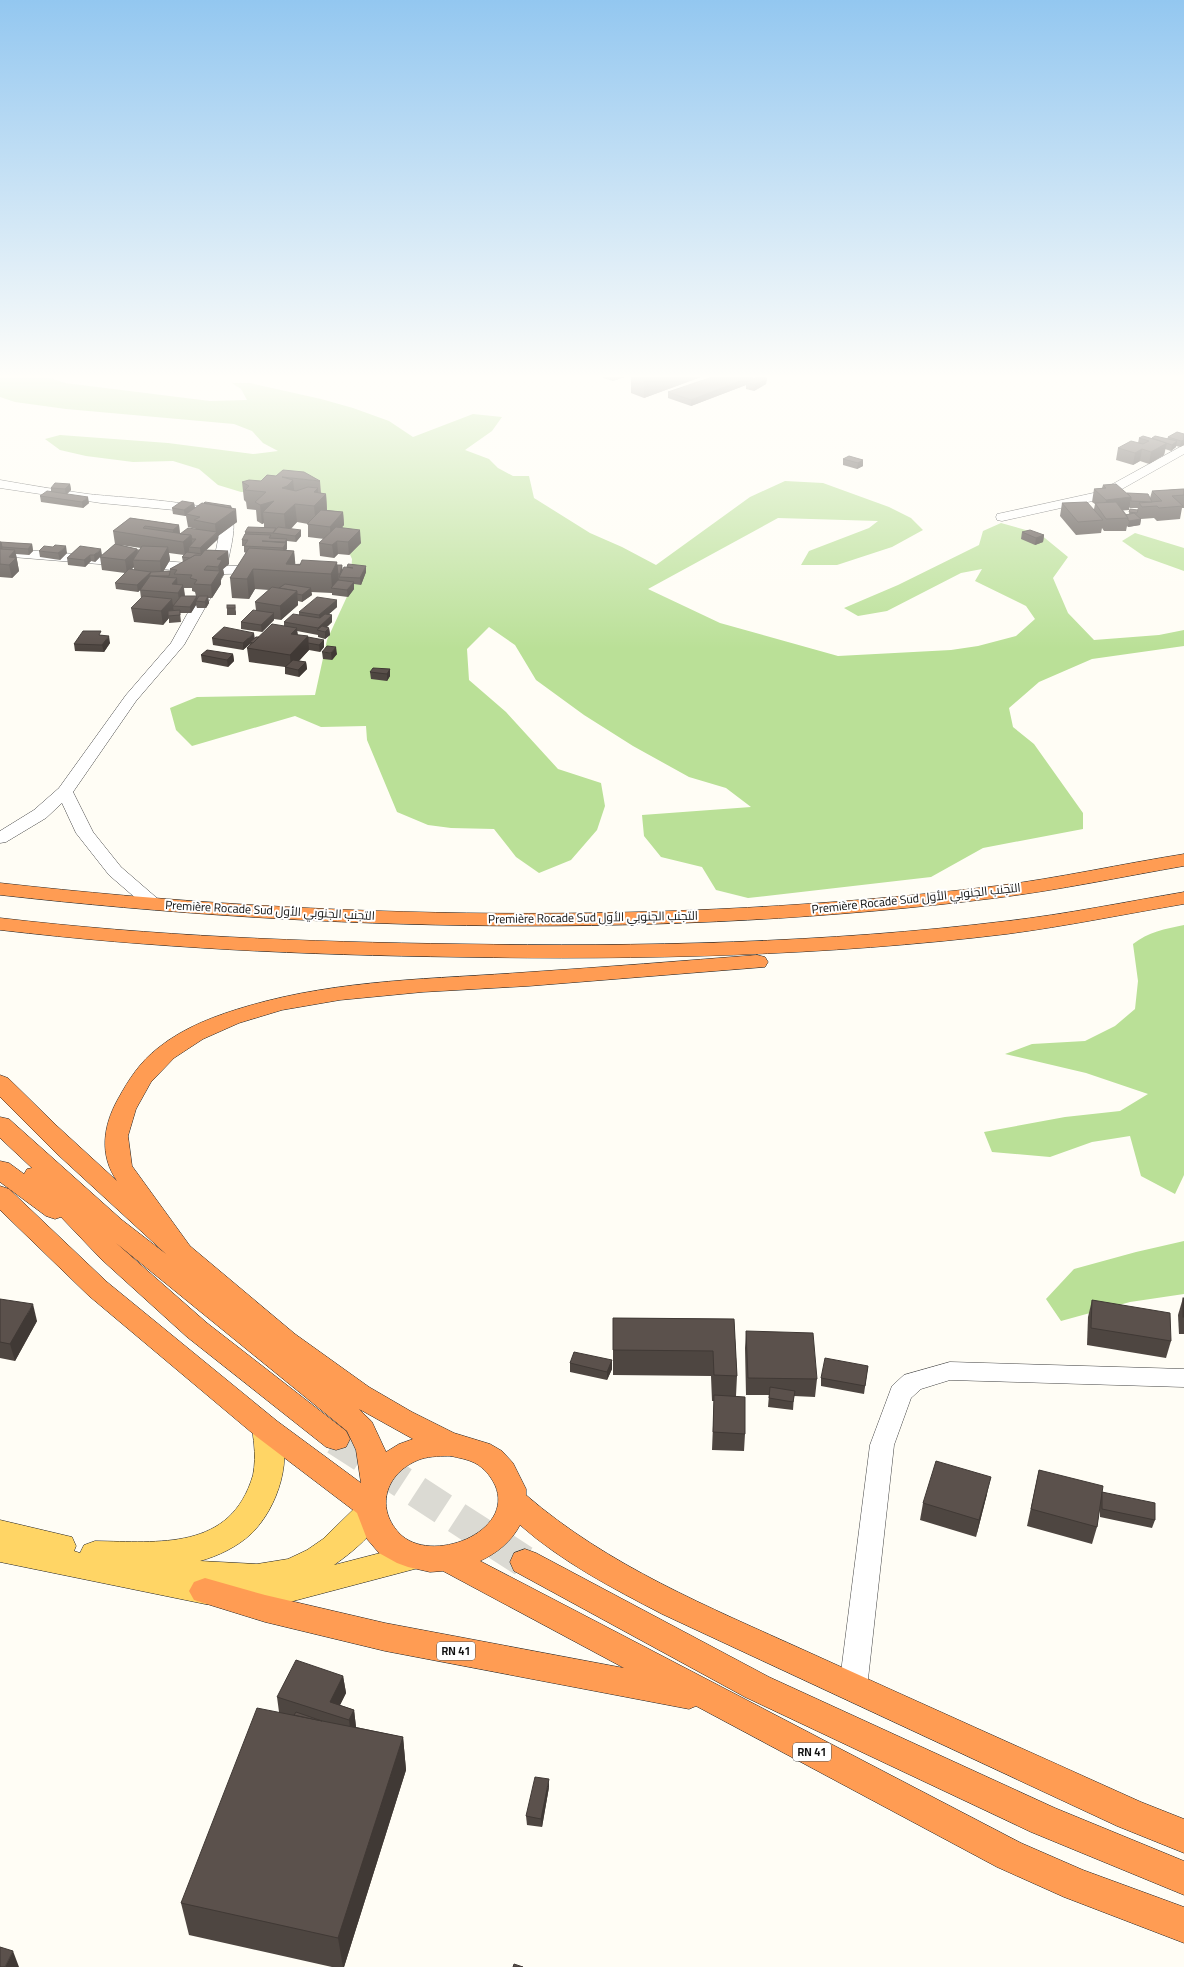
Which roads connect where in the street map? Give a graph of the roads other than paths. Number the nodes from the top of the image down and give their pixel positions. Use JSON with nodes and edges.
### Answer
{"nodes":[{"id":1,"x":1154,"y":466,"type":"edge"},
{"id":2,"x":0,"y":484,"type":"edge"},
{"id":3,"x":1002,"y":516,"type":"dead end"},
{"id":4,"x":0,"y":552,"type":"edge"},
{"id":5,"x":274,"y":566,"type":"edge"},
{"id":6,"x":219,"y":570,"type":"junction"},
{"id":7,"x":65,"y":792,"type":"junction"},
{"id":8,"x":0,"y":838,"type":"edge"},
{"id":9,"x":1184,"y":860,"type":"edge"},
{"id":10,"x":0,"y":889,"type":"edge"},
{"id":11,"x":1184,"y":898,"type":"edge"},
{"id":12,"x":152,"y":903,"type":"junction"},
{"id":13,"x":0,"y":924,"type":"edge"},
{"id":14,"x":983,"y":930,"type":"junction"},
{"id":15,"x":0,"y":1083,"type":"edge"},
{"id":16,"x":0,"y":1125,"type":"edge"},
{"id":17,"x":0,"y":1138,"type":"edge"},
{"id":18,"x":0,"y":1168,"type":"edge"},
{"id":19,"x":0,"y":1194,"type":"edge"},
{"id":20,"x":110,"y":1252,"type":"junction"},
{"id":21,"x":180,"y":1252,"type":"junction"},
{"id":22,"x":1184,"y":1378,"type":"edge"},
{"id":23,"x":267,"y":1429,"type":"junction"},
{"id":24,"x":336,"y":1438,"type":"tunnel mouth"},
{"id":25,"x":453,"y":1444,"type":"junction"},
{"id":26,"x":372,"y":1500,"type":"junction"},
{"id":27,"x":512,"y":1500,"type":"junction"},
{"id":28,"x":0,"y":1532,"type":"edge"},
{"id":29,"x":0,"y":1549,"type":"edge"},
{"id":30,"x":95,"y":1554,"type":"junction"},
{"id":31,"x":415,"y":1557,"type":"junction"},
{"id":32,"x":448,"y":1559,"type":"junction"},
{"id":33,"x":525,"y":1562,"type":"tunnel mouth"},
{"id":34,"x":206,"y":1591,"type":"junction"},
{"id":35,"x":853,"y":1688,"type":"junction"},
{"id":36,"x":709,"y":1698,"type":"junction"},
{"id":37,"x":1184,"y":1836,"type":"edge"},
{"id":38,"x":1184,"y":1878,"type":"edge"},
{"id":39,"x":1184,"y":1925,"type":"edge"}],
"edges":[{"from":1,"to":3,"type":"street"},
{"from":2,"to":6,"type":"street"},
{"from":4,"to":6,"type":"street"},
{"from":5,"to":6,"type":"street"},
{"from":6,"to":7,"type":"street"},
{"from":7,"to":8,"type":"street"},
{"from":7,"to":12,"type":"street"},
{"from":9,"to":12,"type":"highway","name":"Première Rocade Sud التجنب الجنوبي الأول"},
{"from":10,"to":12,"type":"highway","name":"Première Rocade Sud التجنب الجنوبي الأول"},
{"from":11,"to":14,"type":"highway"},
{"from":13,"to":14,"type":"highway"},
{"from":14,"to":21,"type":"highway"},
{"from":15,"to":21,"type":"highway"},
{"from":16,"to":26,"type":"highway"},
{"from":17,"to":20,"type":"highway"},
{"from":18,"to":20,"type":"highway"},
{"from":19,"to":23,"type":"highway"},
{"from":20,"to":24,"type":"highway"},
{"from":21,"to":25,"type":"highway"},
{"from":22,"to":35,"type":"street"},
{"from":23,"to":26,"type":"highway"},
{"from":23,"to":30,"type":"main road"},
{"from":25,"to":26,"type":"highway"},
{"from":25,"to":27,"type":"highway"},
{"from":26,"to":30,"type":"main road"},
{"from":26,"to":31,"type":"highway"},
{"from":27,"to":32,"type":"highway"},
{"from":27,"to":35,"type":"highway"},
{"from":28,"to":30,"type":"main road"},
{"from":29,"to":34,"type":"main road"},
{"from":31,"to":32,"type":"highway"},
{"from":31,"to":34,"type":"main road"},
{"from":32,"to":36,"type":"highway","number":"RN 41"},
{"from":33,"to":38,"type":"highway"},
{"from":34,"to":36,"type":"highway","number":"RN 41"},
{"from":35,"to":37,"type":"highway"},
{"from":36,"to":39,"type":"highway","number":"RN 41"}]}
